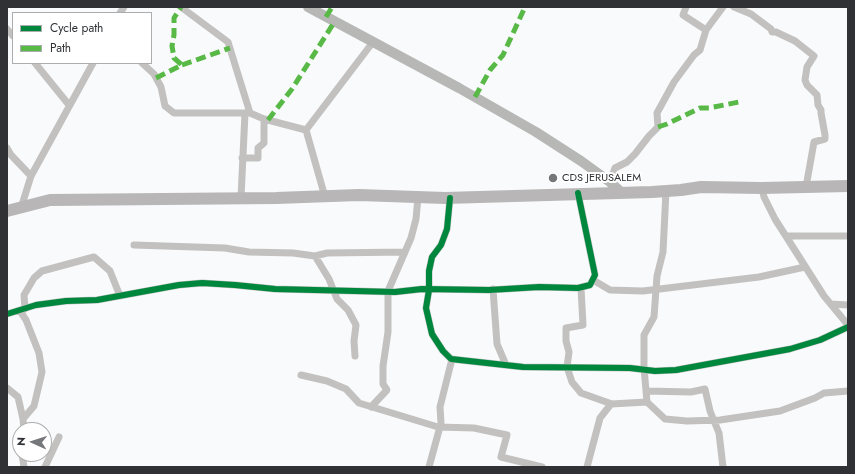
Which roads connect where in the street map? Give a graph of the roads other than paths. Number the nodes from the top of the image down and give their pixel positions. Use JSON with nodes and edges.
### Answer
{"nodes":[{"id":1,"x":181,"y":7,"type":"edge"},
{"id":2,"x":308,"y":7,"type":"edge"},
{"id":3,"x":686,"y":7,"type":"edge"},
{"id":4,"x":724,"y":7,"type":"edge"},
{"id":5,"x":734,"y":7,"type":"edge"},
{"id":6,"x":706,"y":30,"type":"junction"},
{"id":7,"x":373,"y":42,"type":"junction"},
{"id":8,"x":36,"y":64,"type":"edge"},
{"id":9,"x":91,"y":64,"type":"edge"},
{"id":10,"x":143,"y":64,"type":"edge"},
{"id":11,"x":69,"y":105,"type":"junction"},
{"id":12,"x":248,"y":113,"type":"junction"},
{"id":13,"x":264,"y":119,"type":"junction"},
{"id":14,"x":306,"y":130,"type":"junction"},
{"id":15,"x":7,"y":148,"type":"edge"},
{"id":16,"x":242,"y":158,"type":"junction"},
{"id":17,"x":31,"y":176,"type":"junction"},
{"id":18,"x":610,"y":182,"type":"junction"},
{"id":19,"x":848,"y":186,"type":"edge"},
{"id":20,"x":806,"y":187,"type":"junction"},
{"id":21,"x":762,"y":188,"type":"junction"},
{"id":22,"x":666,"y":191,"type":"junction"},
{"id":23,"x":578,"y":193,"type":"junction"},
{"id":24,"x":622,"y":193,"type":"junction"},
{"id":25,"x":325,"y":197,"type":"junction"},
{"id":26,"x":418,"y":197,"type":"junction"},
{"id":27,"x":241,"y":198,"type":"junction"},
{"id":28,"x":450,"y":198,"type":"junction"},
{"id":29,"x":21,"y":208,"type":"junction"},
{"id":30,"x":7,"y":211,"type":"edge"},
{"id":31,"x":786,"y":236,"type":"junction"},
{"id":32,"x":848,"y":236,"type":"edge"},
{"id":33,"x":134,"y":245,"type":"dead end"},
{"id":34,"x":406,"y":252,"type":"junction"},
{"id":35,"x":315,"y":256,"type":"junction"},
{"id":36,"x":805,"y":266,"type":"junction"},
{"id":37,"x":593,"y":280,"type":"junction"},
{"id":38,"x":581,"y":288,"type":"junction"},
{"id":39,"x":494,"y":289,"type":"junction"},
{"id":40,"x":656,"y":289,"type":"junction"},
{"id":41,"x":333,"y":290,"type":"junction"},
{"id":42,"x":429,"y":290,"type":"junction"},
{"id":43,"x":388,"y":291,"type":"junction"},
{"id":44,"x":120,"y":296,"type":"junction"},
{"id":45,"x":831,"y":304,"type":"junction"},
{"id":46,"x":848,"y":305,"type":"edge"},
{"id":47,"x":23,"y":310,"type":"junction"},
{"id":48,"x":7,"y":314,"type":"edge"},
{"id":49,"x":848,"y":326,"type":"edge"},
{"id":50,"x":355,"y":356,"type":"dead end"},
{"id":51,"x":452,"y":359,"type":"junction"},
{"id":52,"x":506,"y":365,"type":"junction"},
{"id":53,"x":567,"y":367,"type":"junction"},
{"id":54,"x":644,"y":370,"type":"junction"},
{"id":55,"x":301,"y":375,"type":"dead end"},
{"id":56,"x":7,"y":388,"type":"edge"},
{"id":57,"x":646,"y":391,"type":"junction"},
{"id":58,"x":848,"y":391,"type":"edge"},
{"id":59,"x":647,"y":402,"type":"junction"},
{"id":60,"x":612,"y":404,"type":"junction"},
{"id":61,"x":372,"y":407,"type":"junction"},
{"id":62,"x":23,"y":419,"type":"junction"},
{"id":63,"x":714,"y":420,"type":"junction"},
{"id":64,"x":23,"y":422,"type":"edge"},
{"id":65,"x":440,"y":427,"type":"junction"},
{"id":66,"x":59,"y":437,"type":"dead end"},
{"id":67,"x":45,"y":467,"type":"edge"},
{"id":68,"x":429,"y":467,"type":"edge"},
{"id":69,"x":542,"y":467,"type":"edge"},
{"id":70,"x":587,"y":467,"type":"edge"},
{"id":71,"x":723,"y":467,"type":"edge"}],
"edges":[{"from":1,"to":12,"type":"street"},
{"from":2,"to":7,"type":"main road"},
{"from":3,"to":6,"type":"street"},
{"from":4,"to":6,"type":"street"},
{"from":5,"to":20,"type":"street"},
{"from":6,"to":18,"type":"street"},
{"from":7,"to":14,"type":"street"},
{"from":7,"to":18,"type":"main road"},
{"from":8,"to":11,"type":"street"},
{"from":9,"to":11,"type":"street"},
{"from":10,"to":12,"type":"street"},
{"from":11,"to":17,"type":"street"},
{"from":12,"to":13,"type":"street"},
{"from":12,"to":16,"type":"street"},
{"from":13,"to":14,"type":"street"},
{"from":13,"to":16,"type":"street"},
{"from":14,"to":25,"type":"street"},
{"from":15,"to":17,"type":"street"},
{"from":16,"to":27,"type":"street"},
{"from":17,"to":29,"type":"street"},
{"from":18,"to":24,"type":"main road"},
{"from":19,"to":20,"type":"highway"},
{"from":20,"to":21,"type":"highway"},
{"from":21,"to":22,"type":"highway"},
{"from":21,"to":31,"type":"street"},
{"from":22,"to":24,"type":"highway"},
{"from":22,"to":40,"type":"street"},
{"from":23,"to":24,"type":"highway"},
{"from":23,"to":28,"type":"highway"},
{"from":23,"to":37,"type":"street"},
{"from":25,"to":26,"type":"highway"},
{"from":25,"to":27,"type":"highway"},
{"from":26,"to":28,"type":"highway"},
{"from":26,"to":34,"type":"street"},
{"from":27,"to":29,"type":"highway"},
{"from":28,"to":42,"type":"street"},
{"from":29,"to":30,"type":"highway"},
{"from":31,"to":32,"type":"street"},
{"from":31,"to":36,"type":"street"},
{"from":33,"to":35,"type":"street"},
{"from":34,"to":35,"type":"street"},
{"from":34,"to":43,"type":"street"},
{"from":35,"to":41,"type":"street"},
{"from":36,"to":40,"type":"street"},
{"from":36,"to":45,"type":"street"},
{"from":37,"to":38,"type":"street"},
{"from":37,"to":40,"type":"street"},
{"from":38,"to":39,"type":"street"},
{"from":38,"to":53,"type":"street"},
{"from":39,"to":42,"type":"street"},
{"from":39,"to":52,"type":"street"},
{"from":40,"to":54,"type":"street"},
{"from":41,"to":43,"type":"street"},
{"from":41,"to":44,"type":"street"},
{"from":41,"to":50,"type":"street"},
{"from":42,"to":43,"type":"street"},
{"from":42,"to":51,"type":"street"},
{"from":43,"to":61,"type":"street"},
{"from":44,"to":47,"type":"street"},
{"from":44,"to":47,"type":"street"},
{"from":45,"to":46,"type":"street"},
{"from":45,"to":49,"type":"street"},
{"from":47,"to":48,"type":"street"},
{"from":47,"to":62,"type":"street"},
{"from":49,"to":54,"type":"street"},
{"from":51,"to":52,"type":"street"},
{"from":51,"to":65,"type":"street"},
{"from":52,"to":53,"type":"street"},
{"from":53,"to":54,"type":"street"},
{"from":53,"to":60,"type":"street"},
{"from":54,"to":57,"type":"street"},
{"from":55,"to":61,"type":"street"},
{"from":56,"to":62,"type":"street"},
{"from":57,"to":59,"type":"street"},
{"from":57,"to":63,"type":"street"},
{"from":58,"to":63,"type":"street"},
{"from":59,"to":60,"type":"street"},
{"from":59,"to":63,"type":"street"},
{"from":60,"to":70,"type":"street"},
{"from":61,"to":65,"type":"street"},
{"from":62,"to":64,"type":"street"},
{"from":63,"to":71,"type":"street"},
{"from":65,"to":68,"type":"street"},
{"from":65,"to":69,"type":"street"},
{"from":66,"to":67,"type":"street"}]}
